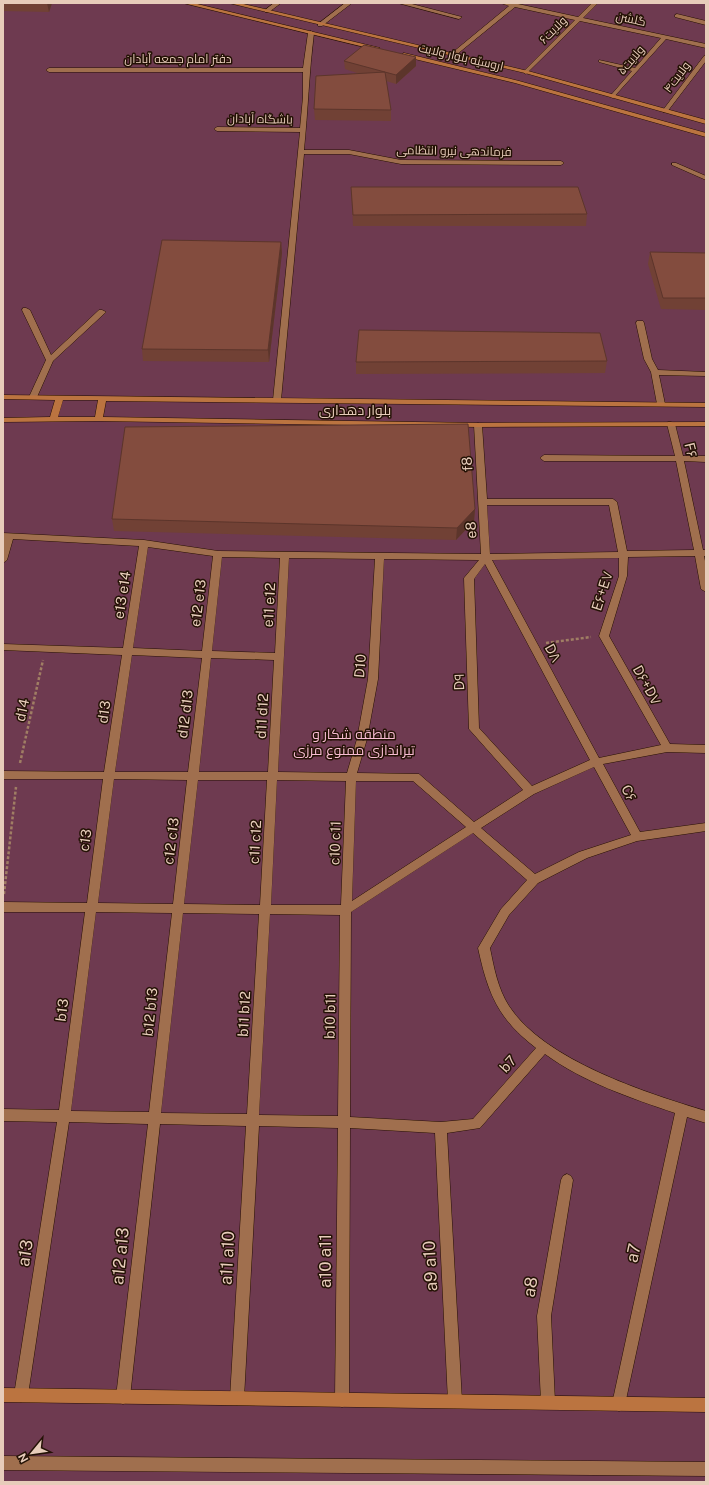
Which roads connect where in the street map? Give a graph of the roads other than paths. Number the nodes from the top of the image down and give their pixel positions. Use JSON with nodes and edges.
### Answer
{"nodes":[{"id":1,"x":186,"y":3,"type":"edge"},
{"id":2,"x":232,"y":3,"type":"edge"},
{"id":3,"x":278,"y":3,"type":"edge"},
{"id":4,"x":349,"y":3,"type":"edge"},
{"id":5,"x":401,"y":3,"type":"edge"},
{"id":6,"x":504,"y":3,"type":"edge"},
{"id":7,"x":595,"y":3,"type":"edge"},
{"id":8,"x":515,"y":4,"type":"edge"},
{"id":9,"x":268,"y":11,"type":"junction"},
{"id":10,"x":677,"y":16,"type":"dead end"},
{"id":11,"x":458,"y":17,"type":"dead end"},
{"id":12,"x":579,"y":19,"type":"junction"},
{"id":13,"x":706,"y":23,"type":"edge"},
{"id":14,"x":320,"y":25,"type":"junction"},
{"id":15,"x":311,"y":33,"type":"junction"},
{"id":16,"x":665,"y":37,"type":"junction"},
{"id":17,"x":706,"y":46,"type":"edge"},
{"id":18,"x":380,"y":49,"type":"edge"},
{"id":19,"x":396,"y":53,"type":"edge"},
{"id":20,"x":454,"y":54,"type":"junction"},
{"id":21,"x":706,"y":56,"type":"edge"},
{"id":22,"x":601,"y":61,"type":"dead end"},
{"id":23,"x":500,"y":66,"type":"junction"},
{"id":24,"x":49,"y":70,"type":"dead end"},
{"id":25,"x":306,"y":70,"type":"junction"},
{"id":26,"x":636,"y":70,"type":"junction"},
{"id":27,"x":526,"y":72,"type":"junction"},
{"id":28,"x":490,"y":76,"type":"junction"},
{"id":29,"x":517,"y":82,"type":"junction"},
{"id":30,"x":613,"y":96,"type":"junction"},
{"id":31,"x":665,"y":111,"type":"junction"},
{"id":32,"x":706,"y":122,"type":"edge"},
{"id":33,"x":217,"y":129,"type":"dead end"},
{"id":34,"x":302,"y":130,"type":"junction"},
{"id":35,"x":706,"y":135,"type":"edge"},
{"id":36,"x":300,"y":152,"type":"junction"},
{"id":37,"x":561,"y":163,"type":"dead end"},
{"id":38,"x":674,"y":164,"type":"dead end"},
{"id":39,"x":706,"y":178,"type":"edge"},
{"id":40,"x":26,"y":310,"type":"dead end"},
{"id":41,"x":102,"y":312,"type":"dead end"},
{"id":42,"x":640,"y":323,"type":"dead end"},
{"id":43,"x":50,"y":360,"type":"junction"},
{"id":44,"x":655,"y":372,"type":"junction"},
{"id":45,"x":706,"y":374,"type":"edge"},
{"id":46,"x":3,"y":397,"type":"edge"},
{"id":47,"x":33,"y":397,"type":"junction"},
{"id":48,"x":60,"y":397,"type":"junction"},
{"id":49,"x":102,"y":398,"type":"junction"},
{"id":50,"x":277,"y":400,"type":"junction"},
{"id":51,"x":661,"y":404,"type":"junction"},
{"id":52,"x":706,"y":405,"type":"edge"},
{"id":53,"x":54,"y":419,"type":"junction"},
{"id":54,"x":99,"y":419,"type":"junction"},
{"id":55,"x":3,"y":420,"type":"edge"},
{"id":56,"x":671,"y":424,"type":"junction"},
{"id":57,"x":706,"y":424,"type":"edge"},
{"id":58,"x":478,"y":425,"type":"junction"},
{"id":59,"x":544,"y":458,"type":"dead end"},
{"id":60,"x":680,"y":459,"type":"junction"},
{"id":61,"x":706,"y":459,"type":"edge"},
{"id":62,"x":482,"y":502,"type":"junction"},
{"id":63,"x":6,"y":536,"type":"edge"},
{"id":64,"x":144,"y":543,"type":"junction"},
{"id":65,"x":702,"y":553,"type":"edge"},
{"id":66,"x":218,"y":554,"type":"junction"},
{"id":67,"x":286,"y":555,"type":"junction"},
{"id":68,"x":622,"y":555,"type":"junction"},
{"id":69,"x":380,"y":556,"type":"junction"},
{"id":70,"x":486,"y":557,"type":"junction"},
{"id":71,"x":3,"y":560,"type":"edge"},
{"id":72,"x":706,"y":589,"type":"edge"},
{"id":73,"x":604,"y":636,"type":"joint"},
{"id":74,"x":3,"y":647,"type":"edge"},
{"id":75,"x":127,"y":652,"type":"junction"},
{"id":76,"x":206,"y":654,"type":"junction"},
{"id":77,"x":280,"y":657,"type":"junction"},
{"id":78,"x":667,"y":748,"type":"junction"},
{"id":79,"x":706,"y":749,"type":"edge"},
{"id":80,"x":596,"y":762,"type":"junction"},
{"id":81,"x":3,"y":775,"type":"edge"},
{"id":82,"x":108,"y":775,"type":"junction"},
{"id":83,"x":192,"y":776,"type":"junction"},
{"id":84,"x":273,"y":776,"type":"junction"},
{"id":85,"x":351,"y":777,"type":"junction"},
{"id":86,"x":530,"y":791,"type":"junction"},
{"id":87,"x":706,"y":827,"type":"edge"},
{"id":88,"x":474,"y":828,"type":"junction"},
{"id":89,"x":637,"y":837,"type":"junction"},
{"id":90,"x":534,"y":880,"type":"junction"},
{"id":91,"x":3,"y":907,"type":"edge"},
{"id":92,"x":90,"y":908,"type":"junction"},
{"id":93,"x":177,"y":909,"type":"junction"},
{"id":94,"x":265,"y":910,"type":"junction"},
{"id":95,"x":346,"y":910,"type":"junction"},
{"id":96,"x":544,"y":1046,"type":"junction"},
{"id":97,"x":682,"y":1110,"type":"junction"},
{"id":98,"x":3,"y":1115,"type":"edge"},
{"id":99,"x":64,"y":1116,"type":"junction"},
{"id":100,"x":706,"y":1117,"type":"edge"},
{"id":101,"x":154,"y":1118,"type":"junction"},
{"id":102,"x":253,"y":1120,"type":"junction"},
{"id":103,"x":344,"y":1122,"type":"junction"},
{"id":104,"x":441,"y":1128,"type":"junction"},
{"id":105,"x":567,"y":1180,"type":"dead end"},
{"id":106,"x":3,"y":1395,"type":"edge"},
{"id":107,"x":21,"y":1395,"type":"junction"},
{"id":108,"x":123,"y":1397,"type":"junction"},
{"id":109,"x":237,"y":1398,"type":"junction"},
{"id":110,"x":342,"y":1400,"type":"junction"},
{"id":111,"x":455,"y":1401,"type":"junction"},
{"id":112,"x":548,"y":1402,"type":"junction"},
{"id":113,"x":619,"y":1404,"type":"junction"},
{"id":114,"x":706,"y":1405,"type":"edge"},
{"id":115,"x":3,"y":1463,"type":"edge"},
{"id":116,"x":706,"y":1469,"type":"edge"}],
"edges":[{"from":1,"to":15,"type":"main road"},
{"from":2,"to":9,"type":"main road","name":"اروسیّه بلوار ولایت"},
{"from":3,"to":9,"type":"street"},
{"from":4,"to":14,"type":"street"},
{"from":5,"to":11,"type":"street"},
{"from":6,"to":8,"type":"street","name":"گلشن"},
{"from":7,"to":12,"type":"street","name":"ولایت۶"},
{"from":8,"to":12,"type":"street","name":"گلشن"},
{"from":8,"to":20,"type":"street"},
{"from":9,"to":14,"type":"main road","name":"اروسیّه بلوار ولایت"},
{"from":10,"to":13,"type":"street"},
{"from":12,"to":16,"type":"street","name":"گلشن"},
{"from":12,"to":27,"type":"street","name":"ولایت۶"},
{"from":14,"to":20,"type":"main road","name":"اروسیّه بلوار ولایت"},
{"from":15,"to":18,"type":"main road"},
{"from":15,"to":25,"type":"street"},
{"from":16,"to":17,"type":"street","name":"گلشن"},
{"from":16,"to":26,"type":"street","name":"ولایت۵"},
{"from":19,"to":28,"type":"main road","name":"اروسیّه بلوار ولایت"},
{"from":20,"to":23,"type":"main road","name":"اروسیّه بلوار ولایت"},
{"from":21,"to":31,"type":"street","name":"ولایت۴"},
{"from":22,"to":26,"type":"street"},
{"from":23,"to":27,"type":"main road","name":"اروسیّه بلوار ولایت"},
{"from":23,"to":28,"type":"main road"},
{"from":24,"to":25,"type":"street","name":"دفتر امام جمعه آبادان"},
{"from":25,"to":34,"type":"street"},
{"from":26,"to":30,"type":"street","name":"ولایت۵"},
{"from":27,"to":29,"type":"main road"},
{"from":27,"to":30,"type":"main road","name":"اروسیّه بلوار ولایت"},
{"from":28,"to":29,"type":"main road","name":"اروسیّه بلوار ولایت"},
{"from":29,"to":35,"type":"main road","name":"اروسیّه بلوار ولایت"},
{"from":30,"to":31,"type":"main road","name":"اروسیّه بلوار ولایت"},
{"from":31,"to":32,"type":"main road","name":"اروسیّه بلوار ولایت"},
{"from":33,"to":34,"type":"street","name":"باشگاه آبادان"},
{"from":34,"to":36,"type":"street"},
{"from":36,"to":37,"type":"street","name":"فرماندهی نیرو انتظامی"},
{"from":36,"to":50,"type":"street"},
{"from":38,"to":39,"type":"street"},
{"from":40,"to":43,"type":"street"},
{"from":41,"to":43,"type":"street"},
{"from":42,"to":44,"type":"street"},
{"from":43,"to":47,"type":"street"},
{"from":44,"to":45,"type":"street"},
{"from":44,"to":51,"type":"street"},
{"from":46,"to":47,"type":"main road","name":"بلوار دهداری"},
{"from":47,"to":48,"type":"main road","name":"بلوار دهداری"},
{"from":48,"to":49,"type":"main road","name":"بلوار دهداری"},
{"from":48,"to":53,"type":"main road"},
{"from":49,"to":50,"type":"main road","name":"بلوار دهداری"},
{"from":49,"to":54,"type":"main road"},
{"from":50,"to":51,"type":"main road","name":"بلوار دهداری"},
{"from":51,"to":52,"type":"main road","name":"بلوار دهداری"},
{"from":53,"to":54,"type":"main road","name":"بلوار دهداری"},
{"from":53,"to":55,"type":"main road","name":"بلوار دهداری"},
{"from":54,"to":58,"type":"main road","name":"بلوار دهداری"},
{"from":56,"to":57,"type":"main road","name":"بلوار دهداری"},
{"from":56,"to":58,"type":"main road","name":"بلوار دهداری"},
{"from":56,"to":60,"type":"street","name":"F۶"},
{"from":58,"to":62,"type":"street","name":"f8"},
{"from":59,"to":60,"type":"street"},
{"from":60,"to":61,"type":"street"},
{"from":60,"to":65,"type":"street","name":"F۶"},
{"from":62,"to":68,"type":"street","name":"E۶+E۷"},
{"from":62,"to":70,"type":"street","name":"e8"},
{"from":63,"to":64,"type":"street"},
{"from":63,"to":71,"type":"street"},
{"from":64,"to":66,"type":"street"},
{"from":64,"to":75,"type":"street","name":"e13 e14"},
{"from":65,"to":68,"type":"street"},
{"from":65,"to":72,"type":"street","name":"F۶"},
{"from":66,"to":67,"type":"street"},
{"from":66,"to":76,"type":"street","name":"e12 e13"},
{"from":67,"to":69,"type":"street"},
{"from":67,"to":77,"type":"street","name":"e11 e12"},
{"from":68,"to":70,"type":"street"},
{"from":68,"to":73,"type":"street","name":"E۶+E۷"},
{"from":69,"to":70,"type":"street"},
{"from":69,"to":85,"type":"street","name":"D10"},
{"from":70,"to":80,"type":"street","name":"D۸"},
{"from":70,"to":86,"type":"street","name":"D۹"},
{"from":73,"to":78,"type":"street","name":"D۶+D۷"},
{"from":74,"to":75,"type":"street"},
{"from":75,"to":76,"type":"street"},
{"from":75,"to":82,"type":"street","name":"d13"},
{"from":76,"to":77,"type":"street"},
{"from":76,"to":83,"type":"street","name":"d12 d13"},
{"from":77,"to":84,"type":"street","name":"d11 d12"},
{"from":78,"to":79,"type":"street"},
{"from":78,"to":80,"type":"street"},
{"from":80,"to":86,"type":"street"},
{"from":80,"to":89,"type":"street","name":"C۶"},
{"from":81,"to":82,"type":"street"},
{"from":82,"to":83,"type":"street"},
{"from":82,"to":92,"type":"street","name":"c13"},
{"from":83,"to":84,"type":"street"},
{"from":83,"to":93,"type":"street","name":"c12 c13"},
{"from":84,"to":85,"type":"street"},
{"from":84,"to":94,"type":"street","name":"c11 c12"},
{"from":85,"to":88,"type":"street"},
{"from":85,"to":95,"type":"street","name":"c10 c11"},
{"from":86,"to":88,"type":"street"},
{"from":87,"to":89,"type":"street"},
{"from":88,"to":90,"type":"street"},
{"from":88,"to":95,"type":"street"},
{"from":89,"to":90,"type":"street"},
{"from":90,"to":96,"type":"street"},
{"from":91,"to":92,"type":"street"},
{"from":92,"to":93,"type":"street"},
{"from":92,"to":99,"type":"street","name":"b13"},
{"from":93,"to":94,"type":"street"},
{"from":93,"to":101,"type":"street","name":"b12 b13"},
{"from":94,"to":95,"type":"street"},
{"from":94,"to":102,"type":"street","name":"b11 b12"},
{"from":95,"to":103,"type":"street","name":"b10 b11"},
{"from":96,"to":97,"type":"street"},
{"from":96,"to":104,"type":"street","name":"b7"},
{"from":97,"to":100,"type":"street"},
{"from":97,"to":113,"type":"street","name":"a7"},
{"from":98,"to":99,"type":"street","name":"b7"},
{"from":99,"to":101,"type":"street","name":"b7"},
{"from":99,"to":107,"type":"street","name":"a13"},
{"from":101,"to":102,"type":"street","name":"b7"},
{"from":101,"to":108,"type":"street","name":"a12 a13"},
{"from":102,"to":103,"type":"street","name":"b7"},
{"from":102,"to":109,"type":"street","name":"a11 a10"},
{"from":103,"to":104,"type":"street","name":"b7"},
{"from":103,"to":110,"type":"street","name":"a10 a11"},
{"from":104,"to":111,"type":"street","name":"a9 a10"},
{"from":105,"to":112,"type":"street","name":"a8"},
{"from":106,"to":107,"type":"main road"},
{"from":107,"to":108,"type":"main road"},
{"from":108,"to":109,"type":"main road"},
{"from":109,"to":110,"type":"main road"},
{"from":110,"to":111,"type":"main road"},
{"from":111,"to":112,"type":"main road"},
{"from":112,"to":113,"type":"main road"},
{"from":113,"to":114,"type":"main road"},
{"from":115,"to":116,"type":"street"}]}
